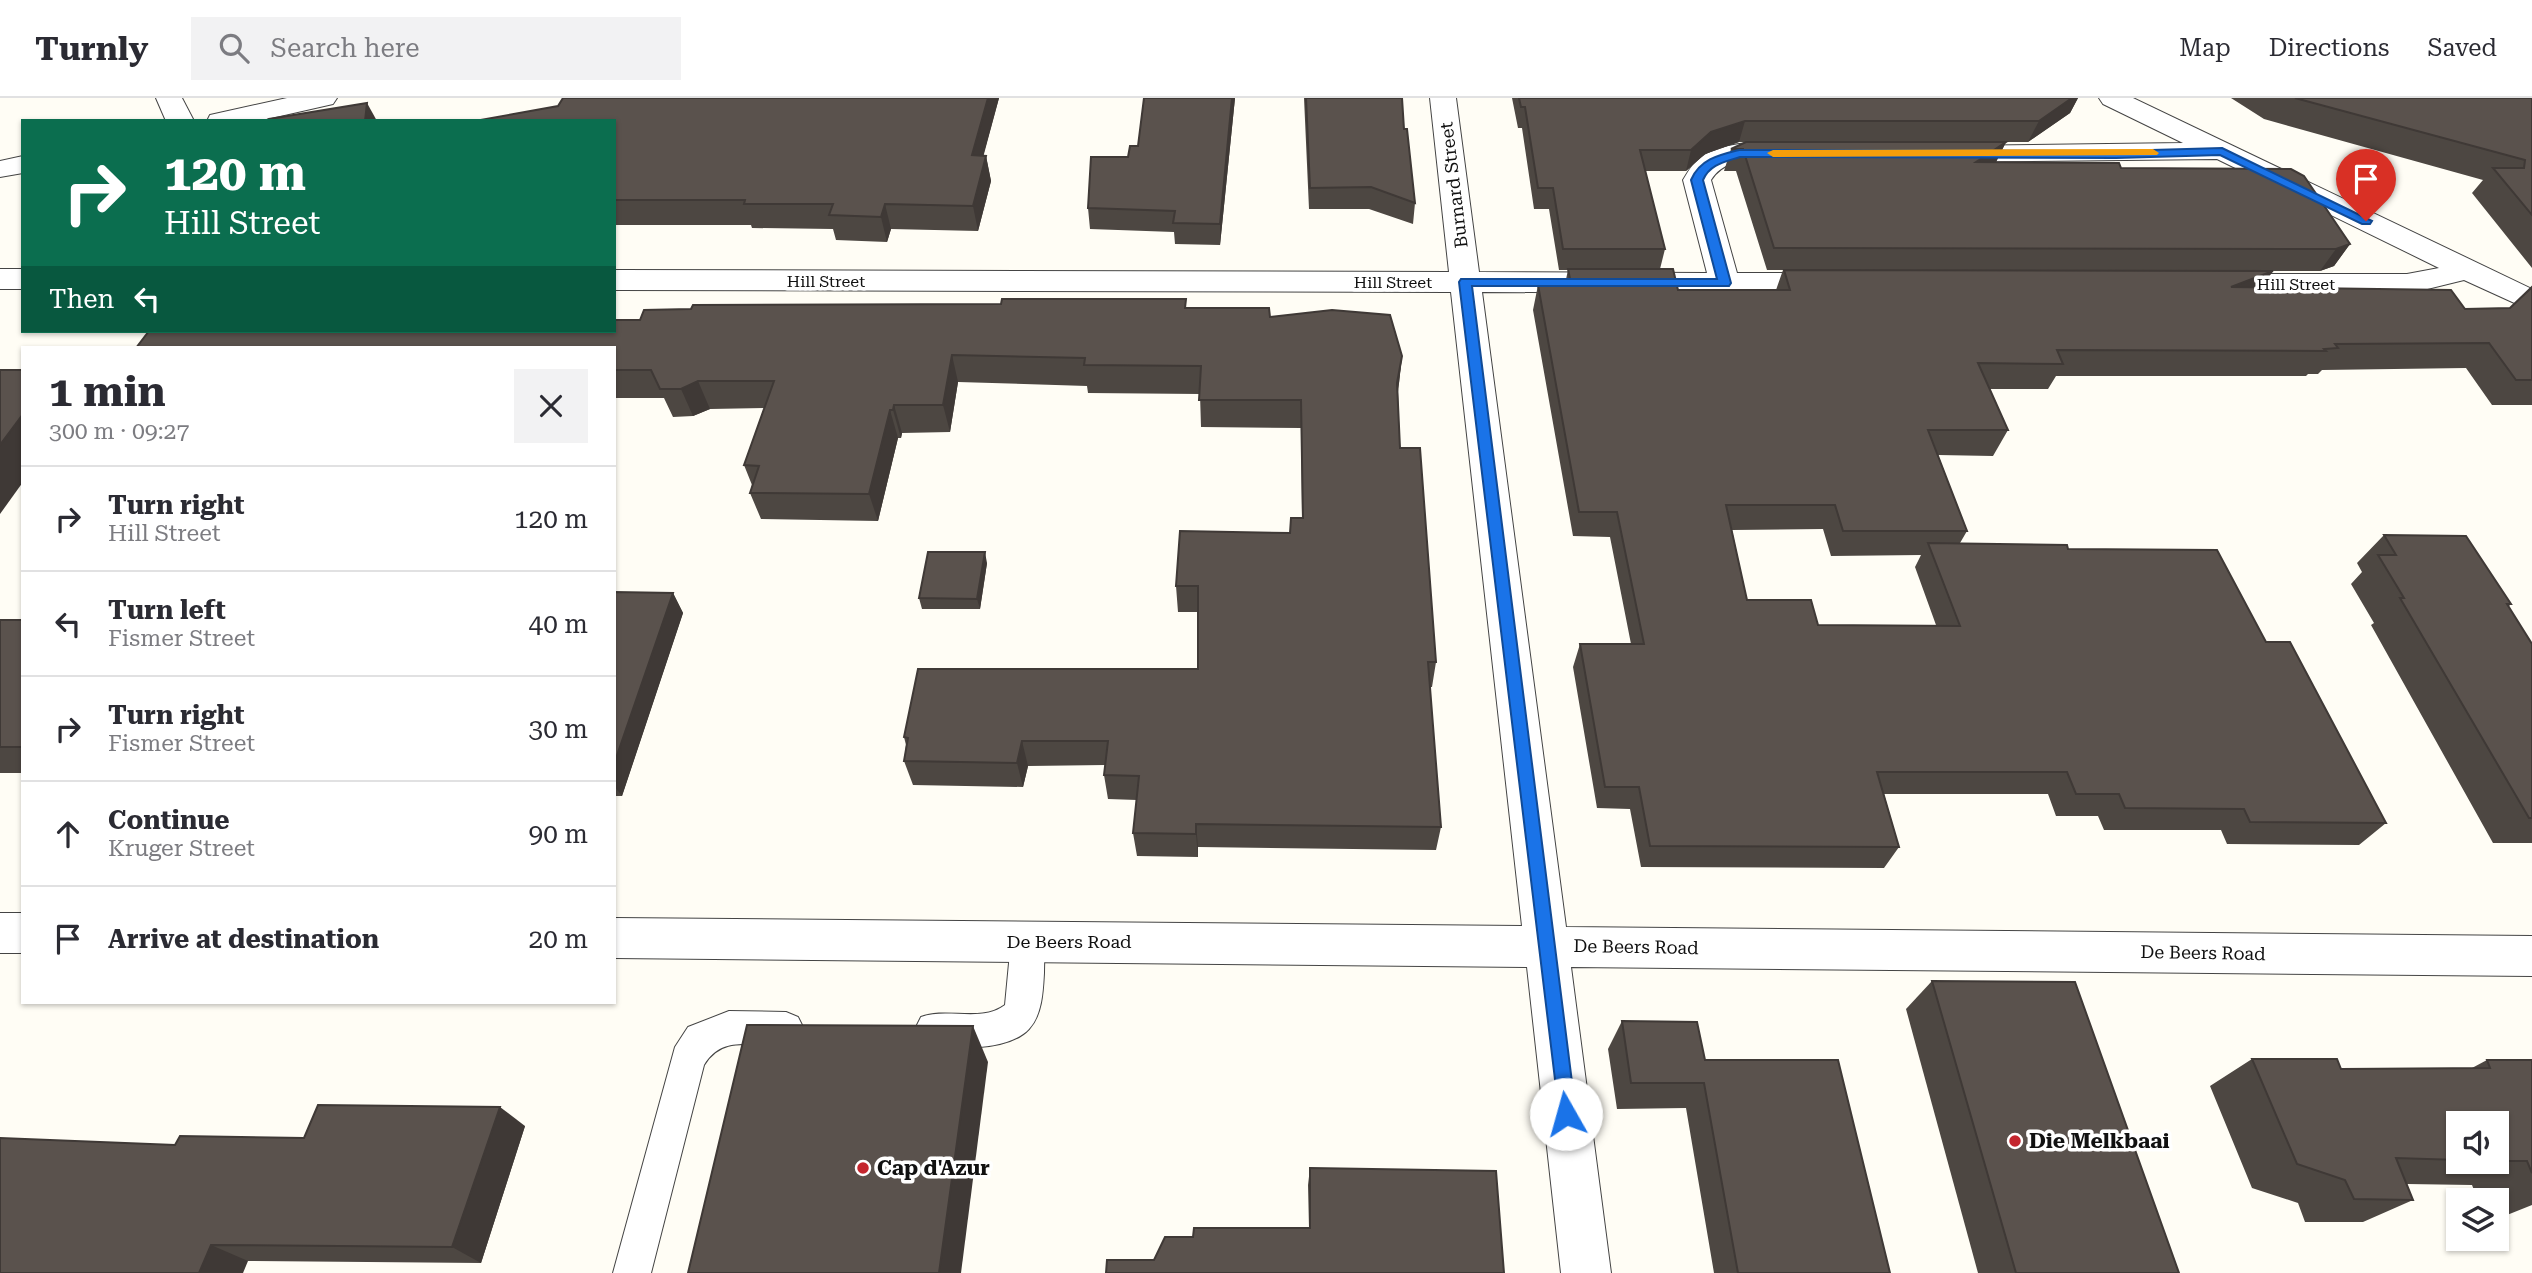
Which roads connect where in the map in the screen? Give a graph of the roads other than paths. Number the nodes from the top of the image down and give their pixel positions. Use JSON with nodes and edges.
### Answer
{"nodes":[{"id":1,"x":169,"y":98,"type":"edge"},
{"id":2,"x":324,"y":98,"type":"edge"},
{"id":3,"x":1443,"y":98,"type":"edge"},
{"id":4,"x":2112,"y":98,"type":"edge"},
{"id":5,"x":179,"y":119,"type":"edge"},
{"id":6,"x":229,"y":119,"type":"edge"},
{"id":7,"x":2222,"y":151,"type":"junction"},
{"id":8,"x":1809,"y":153,"type":"edge"},
{"id":9,"x":1920,"y":154,"type":"edge"},
{"id":10,"x":21,"y":164,"type":"edge"},
{"id":11,"x":0,"y":169,"type":"edge"},
{"id":12,"x":2462,"y":268,"type":"junction"},
{"id":13,"x":0,"y":279,"type":"edge"},
{"id":14,"x":21,"y":279,"type":"edge"},
{"id":15,"x":616,"y":281,"type":"edge"},
{"id":16,"x":1465,"y":282,"type":"junction"},
{"id":17,"x":1725,"y":283,"type":"junction"},
{"id":18,"x":1864,"y":283,"type":"edge"},
{"id":19,"x":2184,"y":284,"type":"edge"},
{"id":20,"x":2532,"y":301,"type":"edge"},
{"id":21,"x":0,"y":933,"type":"edge"},
{"id":22,"x":21,"y":933,"type":"edge"},
{"id":23,"x":616,"y":938,"type":"edge"},
{"id":24,"x":1028,"y":942,"type":"junction"},
{"id":25,"x":1546,"y":946,"type":"junction"},
{"id":26,"x":2532,"y":956,"type":"edge"},
{"id":27,"x":812,"y":1029,"type":"edge"},
{"id":28,"x":895,"y":1029,"type":"edge"},
{"id":29,"x":632,"y":1273,"type":"edge"},
{"id":30,"x":1586,"y":1273,"type":"edge"}],
"edges":[{"from":1,"to":5,"type":"street"},
{"from":2,"to":6,"type":"street"},
{"from":3,"to":16,"type":"street","name":"Burnard Street"},
{"from":4,"to":7,"type":"street"},
{"from":7,"to":9,"type":"street"},
{"from":7,"to":12,"type":"street"},
{"from":8,"to":17,"type":"street"},
{"from":10,"to":11,"type":"street"},
{"from":12,"to":19,"type":"street","name":"Hill Street"},
{"from":12,"to":20,"type":"street"},
{"from":13,"to":14,"type":"street"},
{"from":15,"to":16,"type":"street","name":"Hill Street"},
{"from":16,"to":17,"type":"street","name":"Hill Street"},
{"from":16,"to":25,"type":"street","name":"Burnard Street"},
{"from":17,"to":18,"type":"street","name":"Hill Street"},
{"from":21,"to":22,"type":"street"},
{"from":23,"to":24,"type":"street","name":"De Beers Road"},
{"from":24,"to":25,"type":"street","name":"De Beers Road"},
{"from":24,"to":28,"type":"lane"},
{"from":25,"to":26,"type":"street","name":"De Beers Road"},
{"from":25,"to":30,"type":"street","name":"Burnard Street"},
{"from":27,"to":29,"type":"lane"}]}
